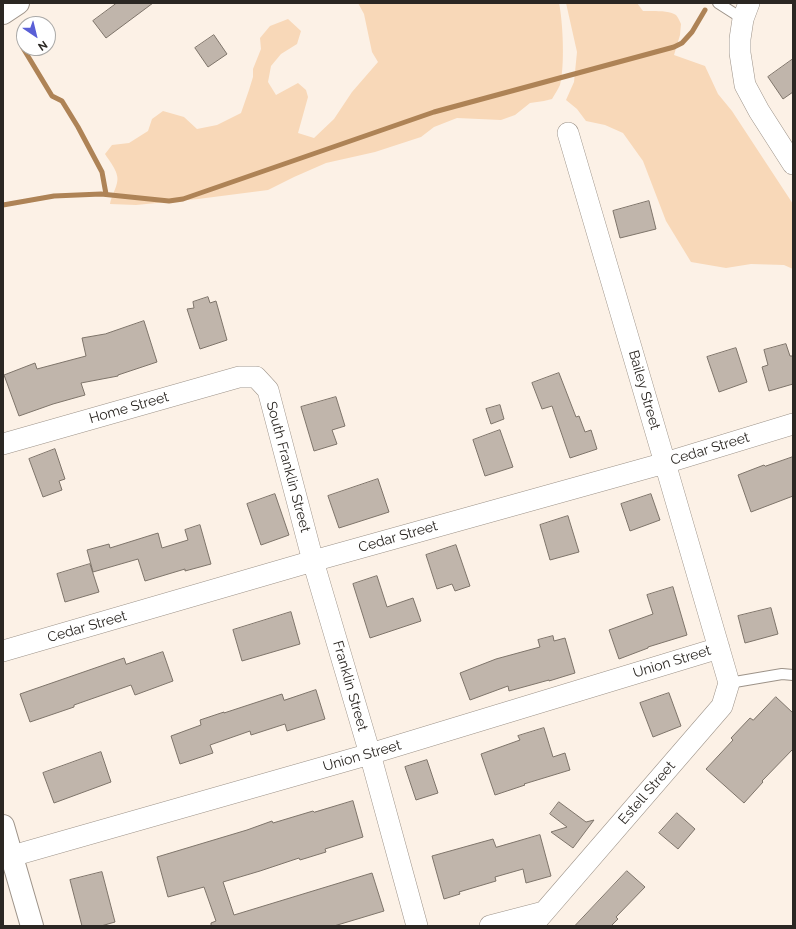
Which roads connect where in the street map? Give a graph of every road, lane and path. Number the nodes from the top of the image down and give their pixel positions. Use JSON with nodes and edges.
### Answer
{"nodes":[{"id":1,"x":18,"y":3,"type":"edge"},
{"id":2,"x":718,"y":3,"type":"edge"},
{"id":3,"x":746,"y":11,"type":"edge"},
{"id":4,"x":3,"y":13,"type":"edge"},
{"id":5,"x":568,"y":133,"type":"dead end"},
{"id":6,"x":793,"y":164,"type":"edge"},
{"id":7,"x":256,"y":377,"type":"joint"},
{"id":8,"x":793,"y":424,"type":"edge"},
{"id":9,"x":3,"y":444,"type":"edge"},
{"id":10,"x":665,"y":462,"type":"junction"},
{"id":11,"x":314,"y":561,"type":"junction"},
{"id":12,"x":719,"y":648,"type":"junction"},
{"id":13,"x":3,"y":651,"type":"edge"},
{"id":14,"x":793,"y":675,"type":"edge"},
{"id":15,"x":729,"y":683,"type":"junction"},
{"id":16,"x":370,"y":754,"type":"junction"},
{"id":17,"x":3,"y":826,"type":"edge"},
{"id":18,"x":8,"y":856,"type":"edge"},
{"id":19,"x":538,"y":919,"type":"edge"},
{"id":20,"x":32,"y":926,"type":"edge"},
{"id":21,"x":417,"y":926,"type":"edge"},
{"id":22,"x":490,"y":926,"type":"edge"}],
"edges":[{"from":1,"to":4,"type":"main road"},
{"from":2,"to":3,"type":"lane"},
{"from":3,"to":6,"type":"street"},
{"from":5,"to":10,"type":"street","name":"Bailey Street"},
{"from":7,"to":9,"type":"street","name":"Home Street"},
{"from":7,"to":11,"type":"street","name":"South Franklin Street"},
{"from":8,"to":10,"type":"street","name":"Cedar Street"},
{"from":10,"to":11,"type":"street","name":"Cedar Street"},
{"from":10,"to":12,"type":"street","name":"Bailey Street"},
{"from":11,"to":13,"type":"street","name":"Cedar Street"},
{"from":11,"to":16,"type":"street","name":"Franklin Street"},
{"from":12,"to":15,"type":"street"},
{"from":12,"to":16,"type":"street","name":"Union Street"},
{"from":14,"to":15,"type":"lane"},
{"from":15,"to":19,"type":"street","name":"Estell Street"},
{"from":16,"to":18,"type":"street","name":"Union Street"},
{"from":16,"to":21,"type":"street","name":"Franklin Street"},
{"from":17,"to":18,"type":"main road"},
{"from":18,"to":20,"type":"main road"},
{"from":19,"to":22,"type":"street"}]}
